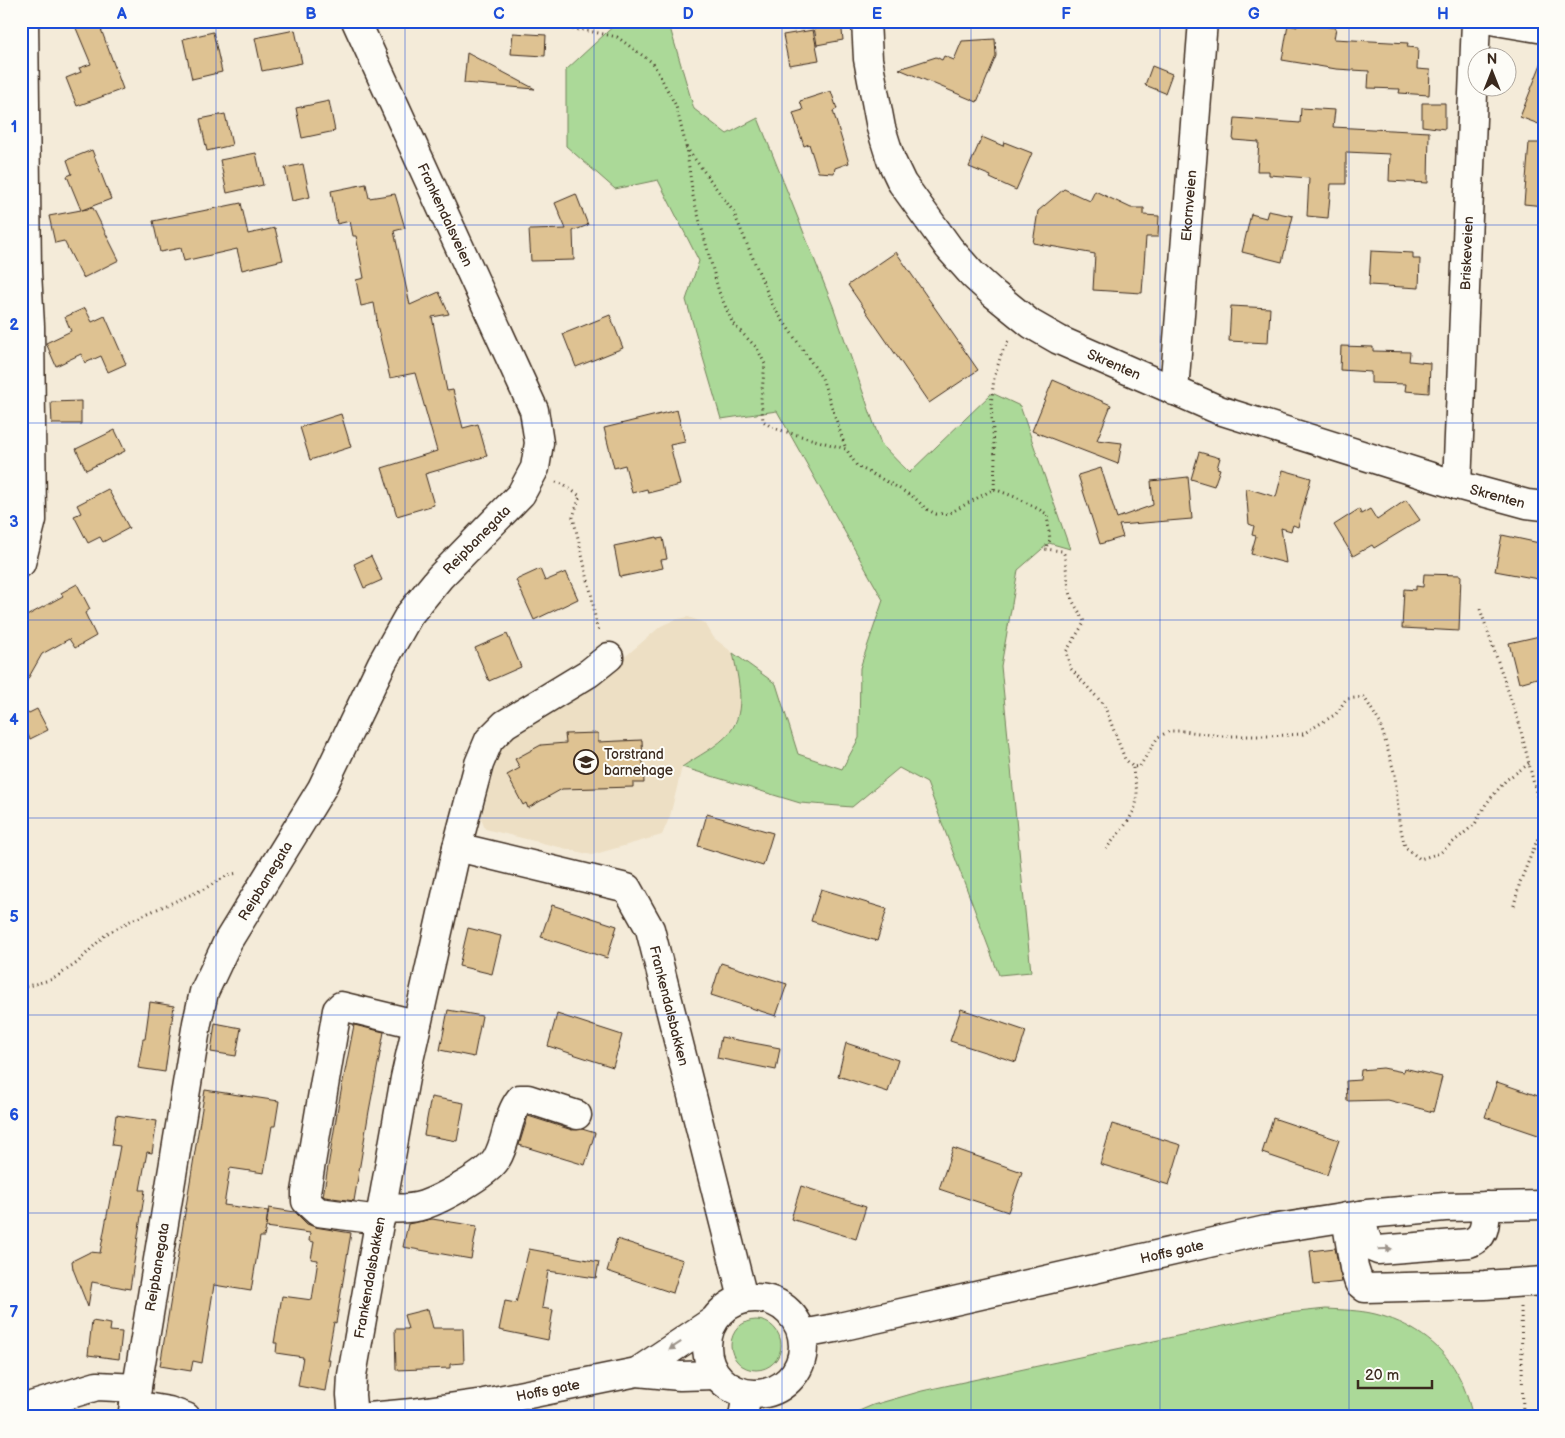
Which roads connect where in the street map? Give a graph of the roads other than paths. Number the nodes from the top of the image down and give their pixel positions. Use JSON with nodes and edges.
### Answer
{"nodes":[{"id":1,"x":24,"y":21,"type":"edge"},
{"id":2,"x":356,"y":21,"type":"edge"},
{"id":3,"x":866,"y":21,"type":"edge"},
{"id":4,"x":1203,"y":21,"type":"edge"},
{"id":5,"x":1476,"y":21,"type":"edge"},
{"id":6,"x":1496,"y":21,"type":"edge"},
{"id":7,"x":1544,"y":29,"type":"edge"},
{"id":8,"x":26,"y":324,"type":"edge"},
{"id":9,"x":1174,"y":391,"type":"junction"},
{"id":10,"x":534,"y":410,"type":"joint"},
{"id":11,"x":1457,"y":485,"type":"junction"},
{"id":12,"x":1544,"y":506,"type":"edge"},
{"id":13,"x":21,"y":563,"type":"edge"},
{"id":14,"x":609,"y":658,"type":"road end"},
{"id":15,"x":457,"y":847,"type":"junction"},
{"id":16,"x":416,"y":1024,"type":"junction"},
{"id":17,"x":577,"y":1115,"type":"dead end"},
{"id":18,"x":1544,"y":1205,"type":"edge"},
{"id":19,"x":1486,"y":1206,"type":"junction"},
{"id":20,"x":381,"y":1214,"type":"junction"},
{"id":21,"x":1354,"y":1216,"type":"junction"},
{"id":22,"x":1532,"y":1282,"type":"edge"},
{"id":23,"x":743,"y":1298,"type":"junction"},
{"id":24,"x":713,"y":1321,"type":"junction"},
{"id":25,"x":803,"y":1334,"type":"junction"},
{"id":26,"x":637,"y":1372,"type":"junction"},
{"id":27,"x":716,"y":1375,"type":"junction"},
{"id":28,"x":135,"y":1403,"type":"edge"},
{"id":29,"x":745,"y":1405,"type":"edge"},
{"id":30,"x":21,"y":1409,"type":"edge"},
{"id":31,"x":186,"y":1417,"type":"edge"},
{"id":32,"x":353,"y":1417,"type":"edge"},
{"id":33,"x":369,"y":1417,"type":"edge"}],
"edges":[{"from":1,"to":8,"type":"street"},
{"from":2,"to":10,"type":"street","name":"Frankendalsveien"},
{"from":3,"to":9,"type":"street","name":"Skrenten"},
{"from":4,"to":9,"type":"street","name":"Ekornveien"},
{"from":5,"to":11,"type":"street","name":"Briskeveien"},
{"from":6,"to":7,"type":"street"},
{"from":8,"to":13,"type":"street"},
{"from":9,"to":11,"type":"street","name":"Skrenten"},
{"from":10,"to":28,"type":"street","name":"Reipbanegata"},
{"from":11,"to":12,"type":"street","name":"Skrenten"},
{"from":14,"to":15,"type":"street","name":"Frankendalsbakken"},
{"from":15,"to":16,"type":"street","name":"Frankendalsbakken"},
{"from":15,"to":23,"type":"street","name":"Frankendalsbakken"},
{"from":16,"to":20,"type":"street","name":"Frankendalsbakken"},
{"from":16,"to":20,"type":"street"},
{"from":17,"to":20,"type":"street"},
{"from":18,"to":19,"type":"street","name":"Hoffs gate"},
{"from":19,"to":21,"type":"street","name":"Hoffs gate"},
{"from":21,"to":19,"type":"street","one_way":true},
{"from":20,"to":32,"type":"street","name":"Frankendalsbakken"},
{"from":21,"to":22,"type":"street"},
{"from":21,"to":25,"type":"street","name":"Hoffs gate"},
{"from":23,"to":24,"type":"street"},
{"from":23,"to":25,"type":"street"},
{"from":24,"to":26,"type":"street","name":"Hoffs gate","one_way":true},
{"from":24,"to":27,"type":"street"},
{"from":25,"to":29,"type":"street"},
{"from":26,"to":27,"type":"street","name":"Hoffs gate"},
{"from":26,"to":33,"type":"street","name":"Hoffs gate"},
{"from":27,"to":29,"type":"street"},
{"from":28,"to":30,"type":"street"},
{"from":28,"to":31,"type":"street"}]}
